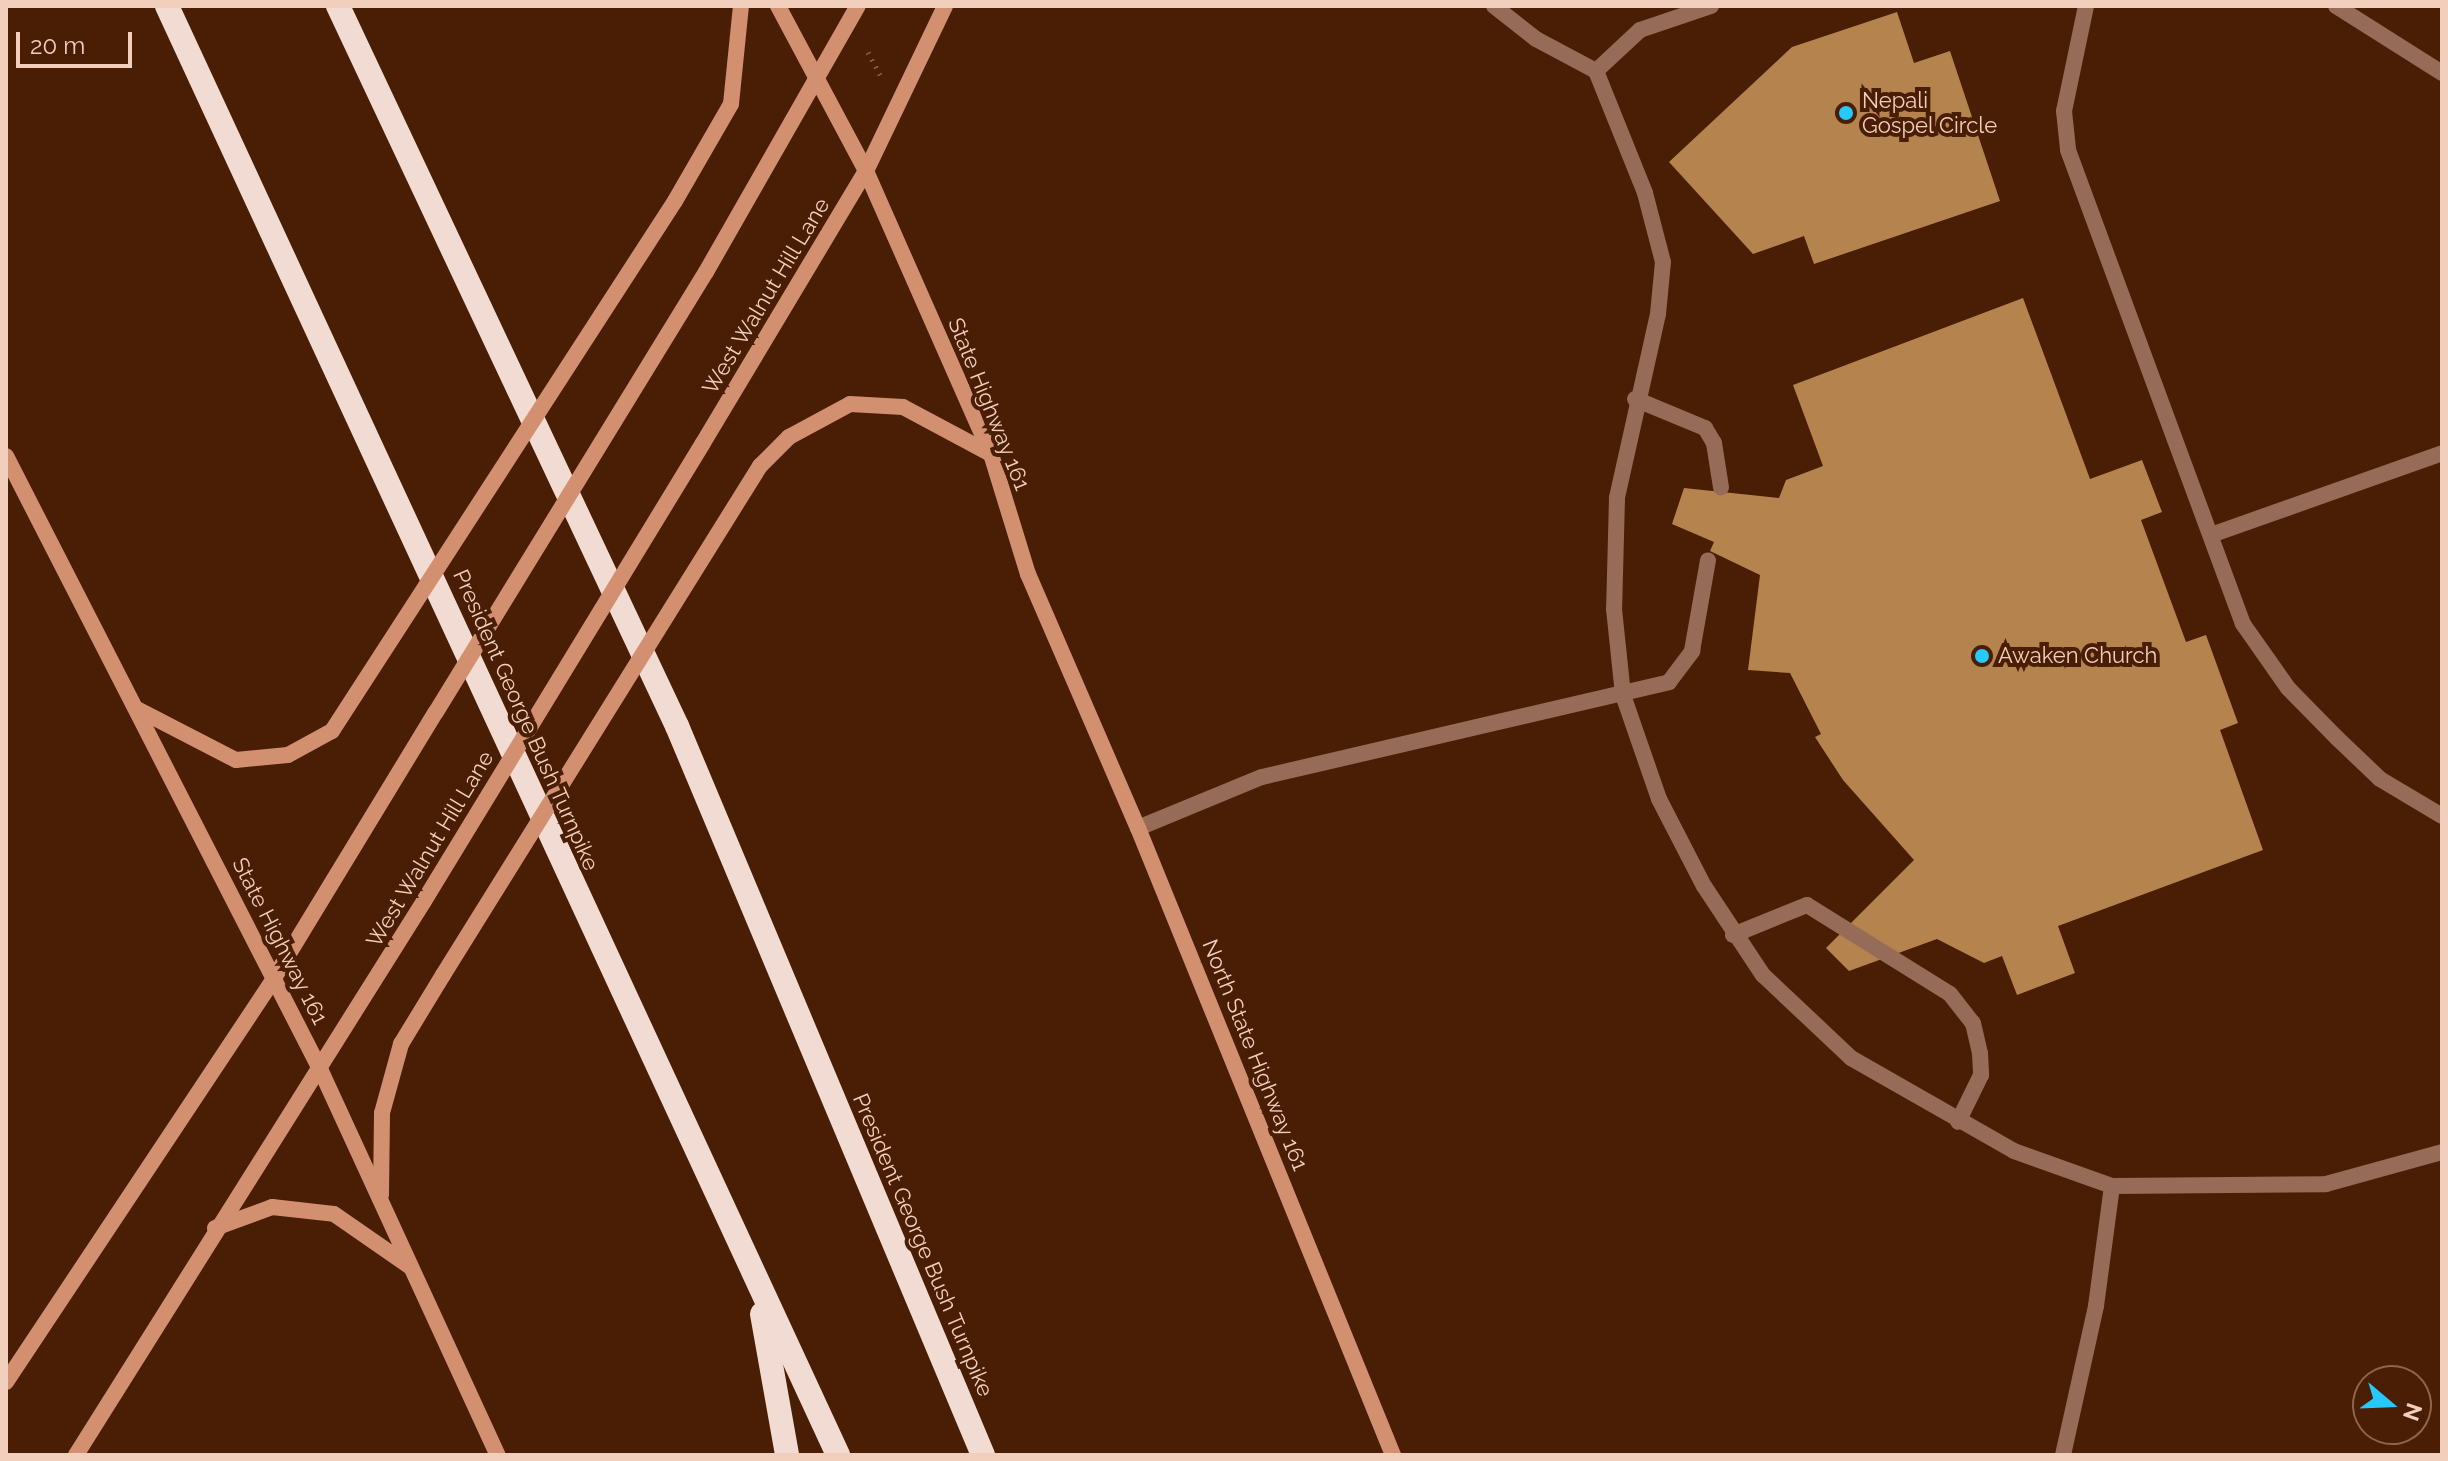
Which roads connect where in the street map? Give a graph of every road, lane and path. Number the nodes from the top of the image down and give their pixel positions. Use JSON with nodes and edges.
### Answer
{"nodes":[{"id":1,"x":167,"y":6,"type":"edge"},
{"id":2,"x":338,"y":6,"type":"edge"},
{"id":3,"x":741,"y":6,"type":"edge"},
{"id":4,"x":778,"y":6,"type":"edge"},
{"id":5,"x":858,"y":6,"type":"edge"},
{"id":6,"x":945,"y":6,"type":"edge"},
{"id":7,"x":1494,"y":6,"type":"edge"},
{"id":8,"x":1711,"y":6,"type":"edge"},
{"id":9,"x":2086,"y":6,"type":"edge"},
{"id":10,"x":2336,"y":6,"type":"edge"},
{"id":11,"x":868,"y":52,"type":"dead end"},
{"id":12,"x":1596,"y":71,"type":"junction"},
{"id":13,"x":2442,"y":73,"type":"edge"},
{"id":14,"x":880,"y":75,"type":"dead end"},
{"id":15,"x":819,"y":77,"type":"junction"},
{"id":16,"x":866,"y":171,"type":"junction"},
{"id":17,"x":1635,"y":399,"type":"junction"},
{"id":18,"x":2442,"y":453,"type":"edge"},
{"id":19,"x":991,"y":454,"type":"junction"},
{"id":20,"x":6,"y":456,"type":"edge"},
{"id":21,"x":1721,"y":487,"type":"dead end"},
{"id":22,"x":2211,"y":535,"type":"junction"},
{"id":23,"x":1708,"y":560,"type":"dead end"},
{"id":24,"x":1623,"y":695,"type":"junction"},
{"id":25,"x":139,"y":710,"type":"junction"},
{"id":26,"x":2442,"y":816,"type":"edge"},
{"id":27,"x":1138,"y":828,"type":"junction"},
{"id":28,"x":1733,"y":935,"type":"junction"},
{"id":29,"x":274,"y":978,"type":"junction"},
{"id":30,"x":321,"y":1071,"type":"junction"},
{"id":31,"x":1958,"y":1122,"type":"junction"},
{"id":32,"x":2442,"y":1152,"type":"edge"},
{"id":33,"x":2112,"y":1186,"type":"junction"},
{"id":34,"x":381,"y":1201,"type":"junction"},
{"id":35,"x":215,"y":1228,"type":"junction"},
{"id":36,"x":412,"y":1268,"type":"junction"},
{"id":37,"x":756,"y":1280,"type":"junction"},
{"id":38,"x":6,"y":1382,"type":"edge"},
{"id":39,"x":76,"y":1455,"type":"edge"},
{"id":40,"x":498,"y":1455,"type":"edge"},
{"id":41,"x":787,"y":1455,"type":"edge"},
{"id":42,"x":838,"y":1455,"type":"edge"},
{"id":43,"x":983,"y":1455,"type":"edge"},
{"id":44,"x":1393,"y":1455,"type":"edge"},
{"id":45,"x":2063,"y":1455,"type":"edge"}],
"edges":[{"from":1,"to":37,"type":"highway","name":"President George Bush Turnpike"},
{"from":2,"to":43,"type":"highway","name":"President George Bush Turnpike"},
{"from":3,"to":25,"type":"main road","bridge":true},
{"from":4,"to":15,"type":"main road","name":"State Highway 161"},
{"from":5,"to":15,"type":"main road"},
{"from":6,"to":16,"type":"main road","name":"West Walnut Hill Lane"},
{"from":7,"to":12,"type":"lane"},
{"from":8,"to":12,"type":"lane"},
{"from":9,"to":22,"type":"lane"},
{"from":10,"to":13,"type":"lane"},
{"from":11,"to":14,"type":"path"},
{"from":12,"to":17,"type":"lane"},
{"from":15,"to":16,"type":"main road","name":"State Highway 161"},
{"from":15,"to":29,"type":"main road","bridge":true},
{"from":16,"to":19,"type":"main road","name":"State Highway 161"},
{"from":16,"to":30,"type":"main road","name":"West Walnut Hill Lane","bridge":true},
{"from":17,"to":21,"type":"lane"},
{"from":17,"to":24,"type":"lane"},
{"from":18,"to":22,"type":"lane"},
{"from":19,"to":27,"type":"main road","name":"State Highway 161"},
{"from":19,"to":34,"type":"main road","bridge":true},
{"from":20,"to":25,"type":"main road","name":"State Highway 161"},
{"from":22,"to":26,"type":"lane"},
{"from":23,"to":24,"type":"lane"},
{"from":24,"to":27,"type":"lane"},
{"from":24,"to":28,"type":"lane"},
{"from":25,"to":29,"type":"main road","name":"State Highway 161"},
{"from":27,"to":44,"type":"main road","name":"North State Highway 161"},
{"from":28,"to":31,"type":"lane"},
{"from":28,"to":31,"type":"lane"},
{"from":29,"to":30,"type":"main road","name":"State Highway 161"},
{"from":29,"to":38,"type":"main road"},
{"from":30,"to":34,"type":"main road","name":"State Highway 161"},
{"from":30,"to":35,"type":"main road","name":"West Walnut Hill Lane"},
{"from":31,"to":33,"type":"lane"},
{"from":32,"to":33,"type":"lane"},
{"from":33,"to":45,"type":"lane"},
{"from":34,"to":36,"type":"main road","name":"State Highway 161"},
{"from":35,"to":36,"type":"main road"},
{"from":35,"to":39,"type":"main road","name":"West Walnut Hill Lane"},
{"from":36,"to":40,"type":"main road","name":"State Highway 161"},
{"from":37,"to":41,"type":"highway"},
{"from":37,"to":42,"type":"highway","name":"President George Bush Turnpike"}]}
